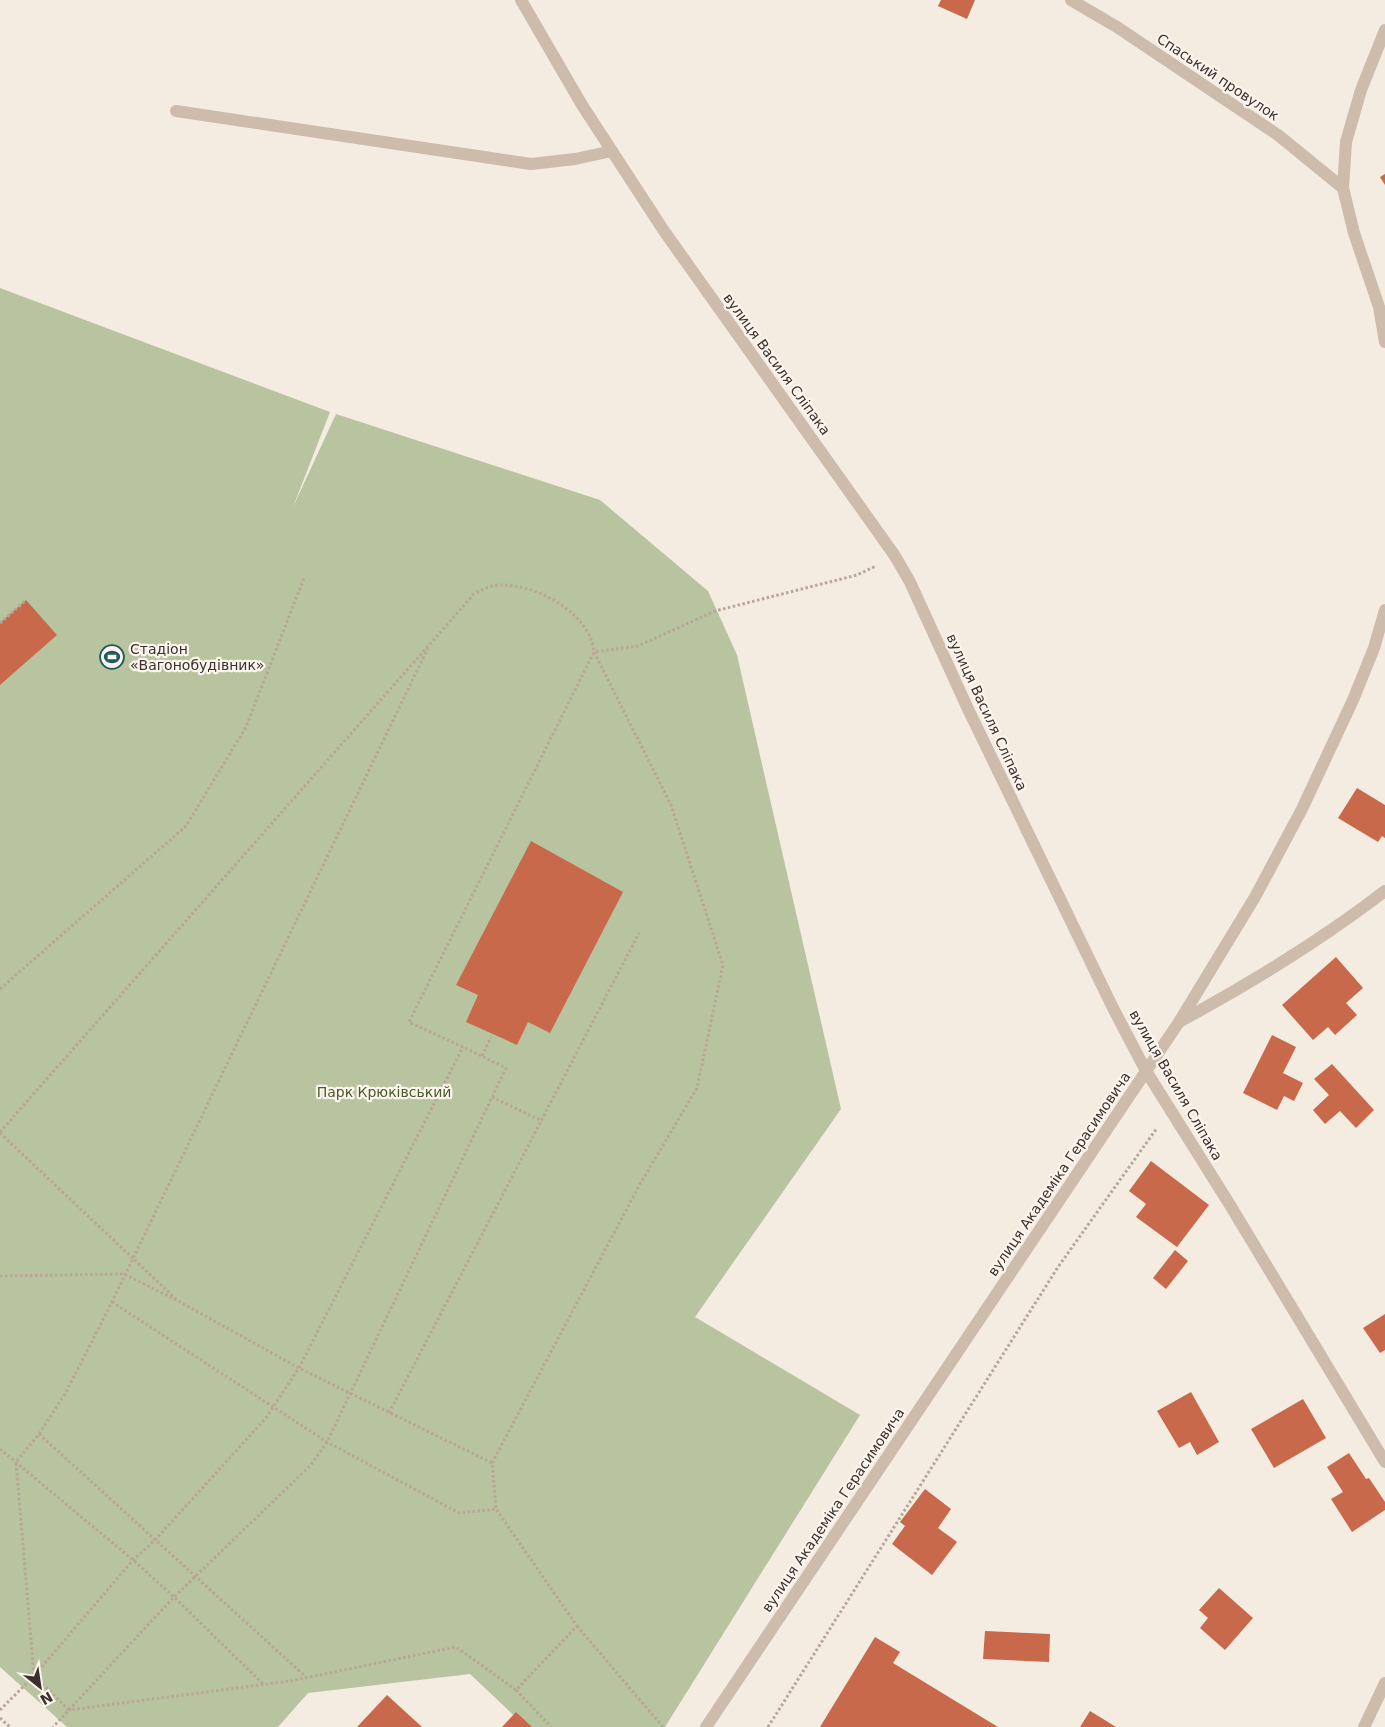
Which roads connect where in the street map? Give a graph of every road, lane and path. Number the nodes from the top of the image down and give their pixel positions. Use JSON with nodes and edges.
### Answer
{"nodes":[{"id":1,"x":521,"y":0,"type":"edge"},
{"id":2,"x":1071,"y":0,"type":"edge"},
{"id":3,"x":1385,"y":30,"type":"edge"},
{"id":4,"x":176,"y":111,"type":"dead end"},
{"id":5,"x":612,"y":151,"type":"junction"},
{"id":6,"x":1343,"y":188,"type":"junction"},
{"id":7,"x":1385,"y":342,"type":"edge"},
{"id":8,"x":895,"y":556,"type":"junction"},
{"id":9,"x":304,"y":578,"type":"dead end"},
{"id":10,"x":26,"y":600,"type":"dead end"},
{"id":11,"x":1385,"y":610,"type":"edge"},
{"id":12,"x":0,"y":623,"type":"edge"},
{"id":13,"x":430,"y":644,"type":"junction"},
{"id":14,"x":594,"y":652,"type":"junction"},
{"id":15,"x":1385,"y":891,"type":"edge"},
{"id":16,"x":639,"y":933,"type":"dead end"},
{"id":17,"x":0,"y":989,"type":"edge"},
{"id":18,"x":1179,"y":1022,"type":"junction"},
{"id":19,"x":491,"y":1037,"type":"dead end"},
{"id":20,"x":463,"y":1046,"type":"junction"},
{"id":21,"x":482,"y":1056,"type":"junction"},
{"id":22,"x":1146,"y":1071,"type":"junction"},
{"id":23,"x":492,"y":1097,"type":"junction"},
{"id":24,"x":1170,"y":1110,"type":"junction"},
{"id":25,"x":542,"y":1121,"type":"junction"},
{"id":26,"x":0,"y":1132,"type":"edge"},
{"id":27,"x":124,"y":1274,"type":"junction"},
{"id":28,"x":0,"y":1276,"type":"edge"},
{"id":29,"x":112,"y":1302,"type":"junction"},
{"id":30,"x":180,"y":1302,"type":"junction"},
{"id":31,"x":299,"y":1368,"type":"junction"},
{"id":32,"x":350,"y":1393,"type":"junction"},
{"id":33,"x":274,"y":1408,"type":"junction"},
{"id":34,"x":389,"y":1413,"type":"junction"},
{"id":35,"x":39,"y":1434,"type":"junction"},
{"id":36,"x":327,"y":1442,"type":"junction"},
{"id":37,"x":0,"y":1449,"type":"edge"},
{"id":38,"x":16,"y":1462,"type":"junction"},
{"id":39,"x":1385,"y":1462,"type":"edge"},
{"id":40,"x":492,"y":1463,"type":"junction"},
{"id":41,"x":496,"y":1509,"type":"junction"},
{"id":42,"x":155,"y":1540,"type":"junction"},
{"id":43,"x":134,"y":1560,"type":"junction"},
{"id":44,"x":196,"y":1576,"type":"junction"},
{"id":45,"x":174,"y":1597,"type":"junction"},
{"id":46,"x":577,"y":1626,"type":"junction"},
{"id":47,"x":34,"y":1676,"type":"junction"},
{"id":48,"x":306,"y":1678,"type":"junction"},
{"id":49,"x":1385,"y":1683,"type":"edge"},
{"id":50,"x":264,"y":1685,"type":"junction"},
{"id":51,"x":516,"y":1690,"type":"junction"},
{"id":52,"x":0,"y":1710,"type":"edge"},
{"id":53,"x":69,"y":1710,"type":"junction"},
{"id":54,"x":0,"y":1718,"type":"edge"},
{"id":55,"x":10,"y":1727,"type":"edge"},
{"id":56,"x":53,"y":1727,"type":"edge"},
{"id":57,"x":551,"y":1727,"type":"edge"},
{"id":58,"x":663,"y":1727,"type":"edge"},
{"id":59,"x":706,"y":1727,"type":"edge"},
{"id":60,"x":768,"y":1727,"type":"edge"},
{"id":61,"x":1364,"y":1727,"type":"edge"}],
"edges":[{"from":1,"to":5,"type":"street","name":"вулиця Василя Сліпака"},
{"from":2,"to":6,"type":"street","name":"Спаський провулок"},
{"from":3,"to":6,"type":"street"},
{"from":4,"to":5,"type":"street"},
{"from":5,"to":8,"type":"street","name":"вулиця Василя Сліпака"},
{"from":6,"to":7,"type":"street"},
{"from":8,"to":14,"type":"path"},
{"from":8,"to":22,"type":"street","name":"вулиця Василя Сліпака"},
{"from":9,"to":17,"type":"path"},
{"from":10,"to":12,"type":"path"},
{"from":11,"to":18,"type":"street","name":"вулиця Академіка Герасимовича"},
{"from":13,"to":14,"type":"path"},
{"from":13,"to":26,"type":"path"},
{"from":13,"to":27,"type":"path"},
{"from":14,"to":20,"type":"path"},
{"from":14,"to":40,"type":"path"},
{"from":15,"to":18,"type":"street"},
{"from":16,"to":25,"type":"path"},
{"from":18,"to":22,"type":"street","name":"вулиця Академіка Герасимовича"},
{"from":19,"to":21,"type":"path"},
{"from":20,"to":21,"type":"path"},
{"from":20,"to":31,"type":"path"},
{"from":21,"to":23,"type":"path"},
{"from":22,"to":24,"type":"street","name":"вулиця Василя Сліпака"},
{"from":22,"to":59,"type":"street","name":"вулиця Академіка Герасимовича"},
{"from":23,"to":25,"type":"path"},
{"from":23,"to":32,"type":"path"},
{"from":24,"to":39,"type":"street","name":"вулиця Василя Сліпака"},
{"from":24,"to":60,"type":"path"},
{"from":25,"to":34,"type":"path"},
{"from":26,"to":30,"type":"path"},
{"from":27,"to":28,"type":"path"},
{"from":27,"to":29,"type":"path"},
{"from":27,"to":30,"type":"path"},
{"from":29,"to":33,"type":"path"},
{"from":29,"to":35,"type":"path"},
{"from":30,"to":31,"type":"path"},
{"from":31,"to":32,"type":"path"},
{"from":31,"to":33,"type":"path"},
{"from":32,"to":34,"type":"path"},
{"from":32,"to":36,"type":"path"},
{"from":33,"to":36,"type":"path"},
{"from":33,"to":42,"type":"path"},
{"from":34,"to":40,"type":"path"},
{"from":35,"to":38,"type":"path"},
{"from":35,"to":42,"type":"path"},
{"from":36,"to":41,"type":"path"},
{"from":36,"to":44,"type":"path"},
{"from":37,"to":38,"type":"path"},
{"from":38,"to":43,"type":"path"},
{"from":38,"to":47,"type":"path"},
{"from":40,"to":41,"type":"path"},
{"from":41,"to":46,"type":"path"},
{"from":42,"to":43,"type":"path"},
{"from":42,"to":44,"type":"path"},
{"from":43,"to":45,"type":"path"},
{"from":43,"to":47,"type":"path"},
{"from":44,"to":45,"type":"path"},
{"from":44,"to":48,"type":"path"},
{"from":45,"to":50,"type":"path"},
{"from":45,"to":53,"type":"path"},
{"from":46,"to":51,"type":"path"},
{"from":46,"to":58,"type":"path"},
{"from":47,"to":52,"type":"path"},
{"from":47,"to":53,"type":"path"},
{"from":48,"to":50,"type":"path"},
{"from":48,"to":51,"type":"path"},
{"from":49,"to":61,"type":"street"},
{"from":50,"to":53,"type":"path"},
{"from":51,"to":57,"type":"path"},
{"from":53,"to":56,"type":"path"},
{"from":54,"to":55,"type":"path"}]}
